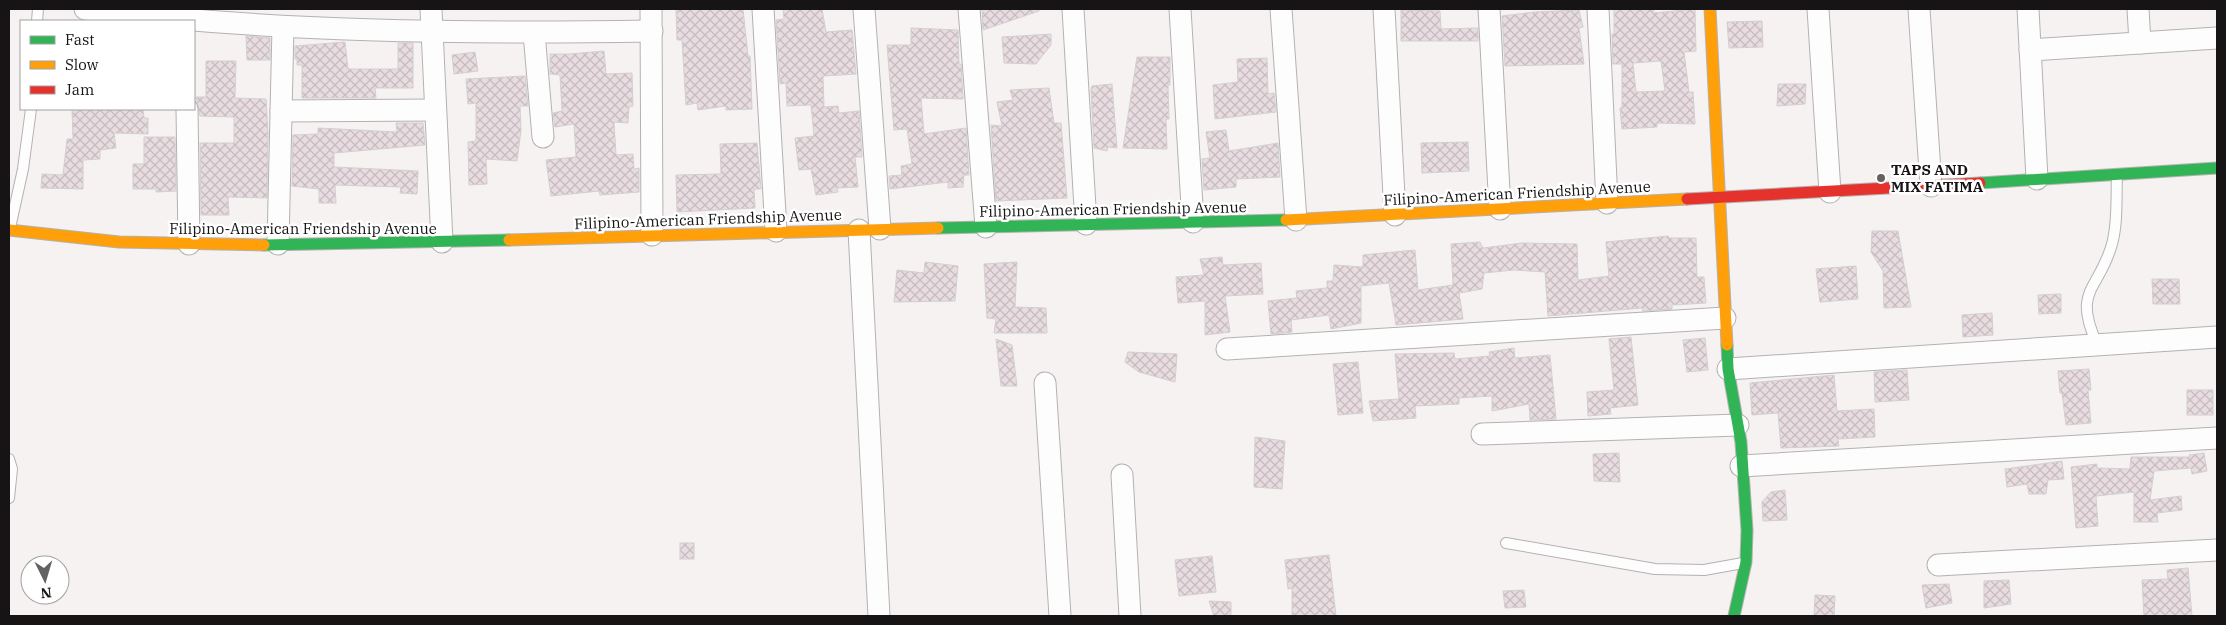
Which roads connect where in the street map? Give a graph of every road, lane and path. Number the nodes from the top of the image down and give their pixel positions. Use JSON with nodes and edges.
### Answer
{"nodes":[{"id":1,"x":85,"y":9,"type":"edge"},
{"id":2,"x":431,"y":9,"type":"edge"},
{"id":3,"x":651,"y":9,"type":"edge"},
{"id":4,"x":763,"y":9,"type":"edge"},
{"id":5,"x":864,"y":9,"type":"edge"},
{"id":6,"x":969,"y":9,"type":"edge"},
{"id":7,"x":1073,"y":9,"type":"edge"},
{"id":8,"x":1180,"y":9,"type":"edge"},
{"id":9,"x":1281,"y":9,"type":"edge"},
{"id":10,"x":1384,"y":9,"type":"edge"},
{"id":11,"x":1489,"y":9,"type":"edge"},
{"id":12,"x":1598,"y":9,"type":"edge"},
{"id":13,"x":1710,"y":9,"type":"edge"},
{"id":14,"x":1818,"y":9,"type":"edge"},
{"id":15,"x":1920,"y":9,"type":"edge"},
{"id":16,"x":2028,"y":9,"type":"edge"},
{"id":17,"x":2138,"y":9,"type":"edge"},
{"id":18,"x":106,"y":10,"type":"edge"},
{"id":19,"x":179,"y":20,"type":"edge"},
{"id":20,"x":195,"y":21,"type":"edge"},
{"id":21,"x":283,"y":26,"type":"junction"},
{"id":22,"x":652,"y":31,"type":"junction"},
{"id":23,"x":431,"y":32,"type":"junction"},
{"id":24,"x":534,"y":33,"type":"junction"},
{"id":25,"x":2217,"y":38,"type":"edge"},
{"id":26,"x":2140,"y":43,"type":"junction"},
{"id":27,"x":2030,"y":50,"type":"junction"},
{"id":28,"x":30,"y":110,"type":"edge"},
{"id":29,"x":187,"y":110,"type":"edge"},
{"id":30,"x":434,"y":110,"type":"junction"},
{"id":31,"x":281,"y":111,"type":"junction"},
{"id":32,"x":543,"y":137,"type":"dead end"},
{"id":33,"x":2217,"y":168,"type":"edge"},
{"id":34,"x":2117,"y":174,"type":"junction"},
{"id":35,"x":2036,"y":179,"type":"junction"},
{"id":36,"x":1930,"y":186,"type":"junction"},
{"id":37,"x":1830,"y":192,"type":"junction"},
{"id":38,"x":1720,"y":198,"type":"junction"},
{"id":39,"x":1607,"y":203,"type":"junction"},
{"id":40,"x":1500,"y":209,"type":"junction"},
{"id":41,"x":1395,"y":215,"type":"junction"},
{"id":42,"x":1296,"y":220,"type":"junction"},
{"id":43,"x":1193,"y":222,"type":"junction"},
{"id":44,"x":1086,"y":224,"type":"junction"},
{"id":45,"x":986,"y":227,"type":"junction"},
{"id":46,"x":9,"y":230,"type":"edge"},
{"id":47,"x":869,"y":230,"type":"junction"},
{"id":48,"x":776,"y":231,"type":"junction"},
{"id":49,"x":652,"y":235,"type":"junction"},
{"id":50,"x":442,"y":242,"type":"junction"},
{"id":51,"x":189,"y":244,"type":"junction"},
{"id":52,"x":278,"y":244,"type":"junction"},
{"id":53,"x":1725,"y":318,"type":"junction"},
{"id":54,"x":2217,"y":337,"type":"edge"},
{"id":55,"x":2097,"y":344,"type":"junction"},
{"id":56,"x":1227,"y":349,"type":"dead end"},
{"id":57,"x":1728,"y":369,"type":"junction"},
{"id":58,"x":1045,"y":383,"type":"dead end"},
{"id":59,"x":1738,"y":425,"type":"junction"},
{"id":60,"x":1482,"y":434,"type":"dead end"},
{"id":61,"x":2217,"y":438,"type":"edge"},
{"id":62,"x":9,"y":459,"type":"edge"},
{"id":63,"x":1741,"y":466,"type":"junction"},
{"id":64,"x":1122,"y":475,"type":"dead end"},
{"id":65,"x":9,"y":498,"type":"edge"},
{"id":66,"x":1506,"y":543,"type":"dead end"},
{"id":67,"x":2217,"y":550,"type":"edge"},
{"id":68,"x":1746,"y":562,"type":"junction"},
{"id":69,"x":1938,"y":565,"type":"dead end"},
{"id":70,"x":879,"y":616,"type":"edge"},
{"id":71,"x":1060,"y":616,"type":"edge"},
{"id":72,"x":1130,"y":616,"type":"edge"},
{"id":73,"x":1734,"y":616,"type":"edge"}],
"edges":[{"from":1,"to":18,"type":"street"},
{"from":2,"to":23,"type":"street"},
{"from":3,"to":22,"type":"street"},
{"from":4,"to":48,"type":"street"},
{"from":5,"to":47,"type":"street"},
{"from":6,"to":45,"type":"street"},
{"from":7,"to":44,"type":"street"},
{"from":8,"to":43,"type":"street"},
{"from":9,"to":42,"type":"street"},
{"from":10,"to":41,"type":"street"},
{"from":11,"to":40,"type":"street"},
{"from":12,"to":39,"type":"street"},
{"from":13,"to":38,"type":"main road"},
{"from":14,"to":37,"type":"street"},
{"from":15,"to":36,"type":"street"},
{"from":16,"to":27,"type":"street"},
{"from":17,"to":26,"type":"street"},
{"from":18,"to":19,"type":"street"},
{"from":20,"to":21,"type":"street"},
{"from":21,"to":23,"type":"street"},
{"from":21,"to":31,"type":"street"},
{"from":22,"to":24,"type":"street"},
{"from":22,"to":49,"type":"street"},
{"from":23,"to":24,"type":"street"},
{"from":23,"to":30,"type":"street"},
{"from":24,"to":32,"type":"street"},
{"from":25,"to":26,"type":"street"},
{"from":26,"to":27,"type":"street"},
{"from":27,"to":35,"type":"street"},
{"from":28,"to":46,"type":"lane"},
{"from":29,"to":51,"type":"street"},
{"from":30,"to":31,"type":"street"},
{"from":30,"to":50,"type":"street"},
{"from":31,"to":52,"type":"street"},
{"from":33,"to":34,"type":"main road","name":"Filipino-American Friendship Avenue"},
{"from":34,"to":35,"type":"main road","name":"Filipino-American Friendship Avenue"},
{"from":34,"to":55,"type":"lane"},
{"from":35,"to":36,"type":"main road","name":"Filipino-American Friendship Avenue"},
{"from":36,"to":37,"type":"main road","name":"Filipino-American Friendship Avenue"},
{"from":37,"to":38,"type":"main road","name":"Filipino-American Friendship Avenue"},
{"from":38,"to":39,"type":"main road","name":"Filipino-American Friendship Avenue"},
{"from":38,"to":53,"type":"main road"},
{"from":39,"to":40,"type":"main road","name":"Filipino-American Friendship Avenue"},
{"from":40,"to":41,"type":"main road","name":"Filipino-American Friendship Avenue"},
{"from":41,"to":42,"type":"main road","name":"Filipino-American Friendship Avenue"},
{"from":42,"to":43,"type":"main road","name":"Filipino-American Friendship Avenue"},
{"from":43,"to":44,"type":"main road","name":"Filipino-American Friendship Avenue"},
{"from":44,"to":45,"type":"main road","name":"Filipino-American Friendship Avenue"},
{"from":45,"to":47,"type":"main road","name":"Filipino-American Friendship Avenue"},
{"from":46,"to":51,"type":"main road","name":"Filipino-American Friendship Avenue"},
{"from":47,"to":48,"type":"main road","name":"Filipino-American Friendship Avenue"},
{"from":47,"to":70,"type":"street"},
{"from":48,"to":49,"type":"main road","name":"Filipino-American Friendship Avenue"},
{"from":49,"to":50,"type":"main road","name":"Filipino-American Friendship Avenue"},
{"from":50,"to":52,"type":"main road","name":"Filipino-American Friendship Avenue"},
{"from":51,"to":52,"type":"main road","name":"Filipino-American Friendship Avenue"},
{"from":53,"to":56,"type":"street"},
{"from":53,"to":57,"type":"main road"},
{"from":54,"to":55,"type":"street"},
{"from":55,"to":57,"type":"street"},
{"from":57,"to":59,"type":"main road"},
{"from":58,"to":71,"type":"street"},
{"from":59,"to":60,"type":"street"},
{"from":59,"to":63,"type":"main road"},
{"from":61,"to":63,"type":"street"},
{"from":62,"to":65,"type":"lane"},
{"from":63,"to":68,"type":"main road"},
{"from":64,"to":72,"type":"street"},
{"from":66,"to":68,"type":"lane"},
{"from":67,"to":69,"type":"street"},
{"from":68,"to":73,"type":"main road"}]}
